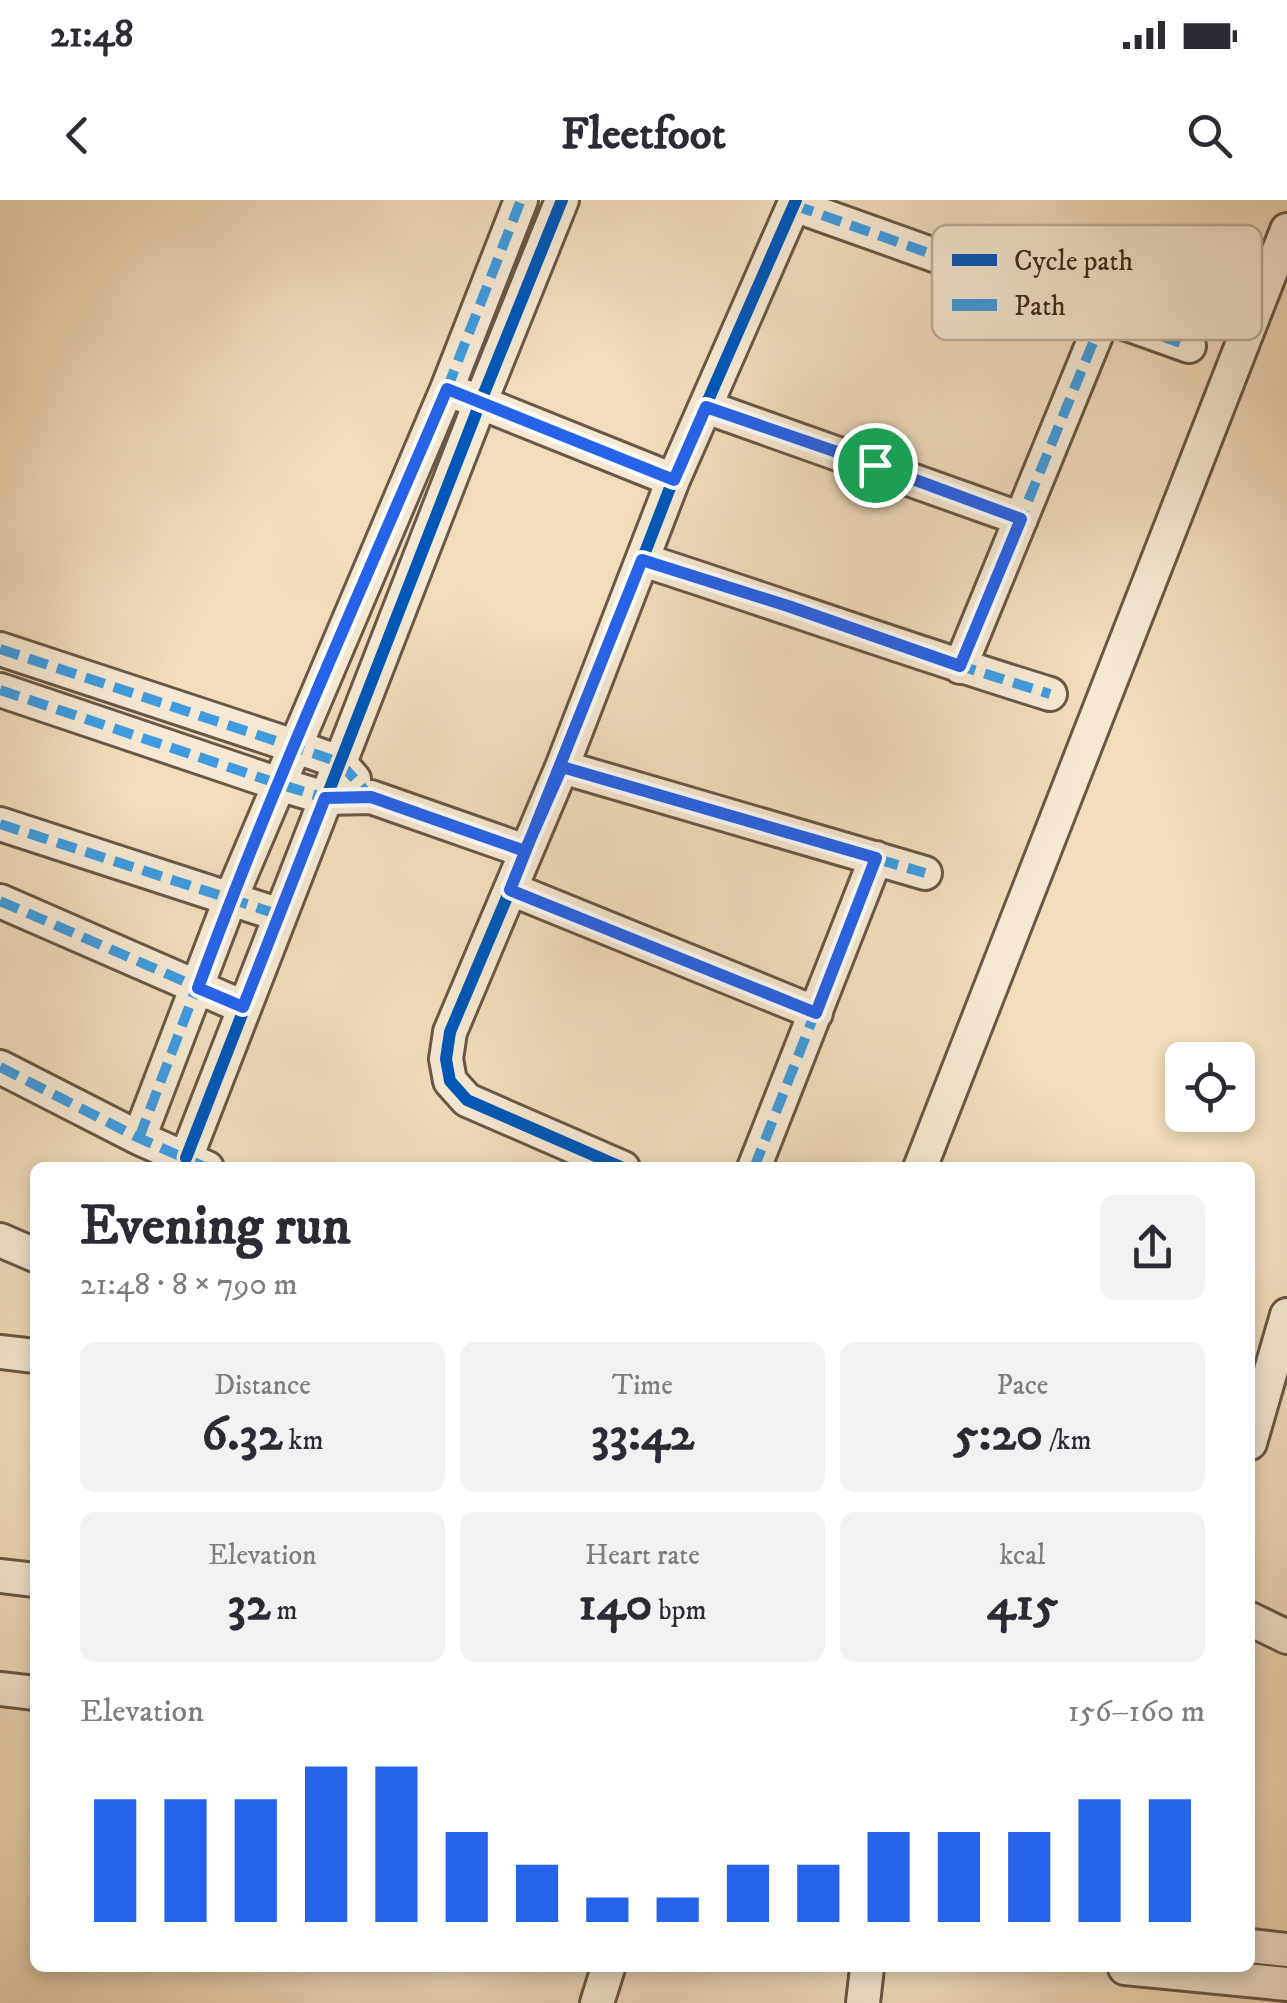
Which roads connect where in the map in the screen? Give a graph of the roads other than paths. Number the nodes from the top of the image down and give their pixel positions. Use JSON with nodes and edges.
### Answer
{"nodes":[{"id":1,"x":521,"y":200,"type":"edge"},
{"id":2,"x":562,"y":200,"type":"edge"},
{"id":3,"x":795,"y":202,"type":"edge"},
{"id":4,"x":1287,"y":230,"type":"edge"},
{"id":5,"x":932,"y":253,"type":"edge"},
{"id":6,"x":1262,"y":294,"type":"edge"},
{"id":7,"x":1094,"y":340,"type":"edge"},
{"id":8,"x":1172,"y":340,"type":"edge"},
{"id":9,"x":1244,"y":340,"type":"edge"},
{"id":10,"x":1189,"y":346,"type":"dead end"},
{"id":11,"x":447,"y":389,"type":"junction"},
{"id":12,"x":480,"y":403,"type":"junction"},
{"id":13,"x":706,"y":407,"type":"junction"},
{"id":14,"x":674,"y":480,"type":"junction"},
{"id":15,"x":1021,"y":519,"type":"junction"},
{"id":16,"x":642,"y":560,"type":"junction"},
{"id":17,"x":0,"y":649,"type":"edge"},
{"id":18,"x":960,"y":666,"type":"junction"},
{"id":19,"x":72,"y":674,"type":"junction"},
{"id":20,"x":0,"y":690,"type":"edge"},
{"id":21,"x":1050,"y":694,"type":"dead end"},
{"id":22,"x":57,"y":709,"type":"junction"},
{"id":23,"x":294,"y":746,"type":"junction"},
{"id":24,"x":339,"y":762,"type":"junction"},
{"id":25,"x":562,"y":767,"type":"junction"},
{"id":26,"x":278,"y":784,"type":"junction"},
{"id":27,"x":371,"y":797,"type":"junction"},
{"id":28,"x":325,"y":798,"type":"junction"},
{"id":29,"x":0,"y":824,"type":"edge"},
{"id":30,"x":525,"y":851,"type":"junction"},
{"id":31,"x":876,"y":858,"type":"junction"},
{"id":32,"x":925,"y":873,"type":"dead end"},
{"id":33,"x":510,"y":890,"type":"junction"},
{"id":34,"x":230,"y":900,"type":"junction"},
{"id":35,"x":0,"y":901,"type":"edge"},
{"id":36,"x":280,"y":915,"type":"junction"},
{"id":37,"x":198,"y":988,"type":"junction"},
{"id":38,"x":243,"y":1007,"type":"junction"},
{"id":39,"x":816,"y":1013,"type":"junction"},
{"id":40,"x":0,"y":1067,"type":"edge"},
{"id":41,"x":139,"y":1138,"type":"junction"},
{"id":42,"x":195,"y":1162,"type":"edge"},
{"id":43,"x":197,"y":1162,"type":"edge"},
{"id":44,"x":609,"y":1162,"type":"edge"},
{"id":45,"x":756,"y":1162,"type":"edge"},
{"id":46,"x":922,"y":1162,"type":"edge"},
{"id":47,"x":0,"y":1240,"type":"edge"},
{"id":48,"x":30,"y":1253,"type":"edge"},
{"id":49,"x":1287,"y":1316,"type":"edge"},
{"id":50,"x":1263,"y":1348,"type":"edge"},
{"id":51,"x":0,"y":1352,"type":"edge"},
{"id":52,"x":30,"y":1355,"type":"edge"},
{"id":53,"x":1255,"y":1406,"type":"edge"},
{"id":54,"x":1255,"y":1621,"type":"edge"},
{"id":55,"x":1287,"y":1637,"type":"edge"},
{"id":56,"x":0,"y":1690,"type":"edge"},
{"id":57,"x":30,"y":1693,"type":"edge"},
{"id":58,"x":1255,"y":1947,"type":"edge"},
{"id":59,"x":1287,"y":1950,"type":"edge"},
{"id":60,"x":607,"y":1972,"type":"edge"},
{"id":61,"x":867,"y":1972,"type":"edge"},
{"id":62,"x":1166,"y":1972,"type":"edge"},
{"id":63,"x":1287,"y":1984,"type":"edge"},
{"id":64,"x":597,"y":2003,"type":"edge"},
{"id":65,"x":863,"y":2003,"type":"edge"}],
"edges":[{"from":1,"to":11,"type":"street"},
{"from":2,"to":12,"type":"street"},
{"from":3,"to":5,"type":"street"},
{"from":3,"to":13,"type":"street"},
{"from":4,"to":6,"type":"street"},
{"from":7,"to":15,"type":"street"},
{"from":8,"to":10,"type":"street"},
{"from":9,"to":46,"type":"street"},
{"from":11,"to":12,"type":"street"},
{"from":11,"to":23,"type":"street"},
{"from":12,"to":14,"type":"street"},
{"from":12,"to":24,"type":"street"},
{"from":13,"to":14,"type":"street"},
{"from":13,"to":15,"type":"street"},
{"from":14,"to":16,"type":"street"},
{"from":15,"to":18,"type":"street"},
{"from":16,"to":18,"type":"street"},
{"from":16,"to":25,"type":"street"},
{"from":17,"to":19,"type":"street"},
{"from":18,"to":21,"type":"street"},
{"from":19,"to":22,"type":"street"},
{"from":19,"to":23,"type":"street"},
{"from":20,"to":22,"type":"street"},
{"from":22,"to":26,"type":"street"},
{"from":23,"to":24,"type":"street"},
{"from":23,"to":26,"type":"street"},
{"from":24,"to":27,"type":"street"},
{"from":24,"to":28,"type":"street"},
{"from":25,"to":30,"type":"street"},
{"from":25,"to":31,"type":"street"},
{"from":26,"to":28,"type":"street"},
{"from":26,"to":34,"type":"street"},
{"from":27,"to":28,"type":"street"},
{"from":27,"to":30,"type":"street"},
{"from":28,"to":36,"type":"street"},
{"from":29,"to":34,"type":"street"},
{"from":30,"to":33,"type":"street"},
{"from":31,"to":32,"type":"street"},
{"from":31,"to":39,"type":"street"},
{"from":33,"to":39,"type":"street"},
{"from":33,"to":44,"type":"street"},
{"from":34,"to":36,"type":"street"},
{"from":34,"to":37,"type":"street"},
{"from":35,"to":37,"type":"street"},
{"from":36,"to":38,"type":"street"},
{"from":37,"to":38,"type":"street"},
{"from":37,"to":41,"type":"street"},
{"from":38,"to":43,"type":"street"},
{"from":39,"to":45,"type":"street"},
{"from":40,"to":41,"type":"street"},
{"from":41,"to":42,"type":"street"},
{"from":47,"to":48,"type":"street"},
{"from":49,"to":50,"type":"street"},
{"from":50,"to":53,"type":"street"},
{"from":51,"to":52,"type":"street"},
{"from":54,"to":55,"type":"street"},
{"from":56,"to":57,"type":"street"},
{"from":58,"to":59,"type":"street"},
{"from":60,"to":64,"type":"street"},
{"from":61,"to":65,"type":"street"},
{"from":62,"to":63,"type":"street"}]}
